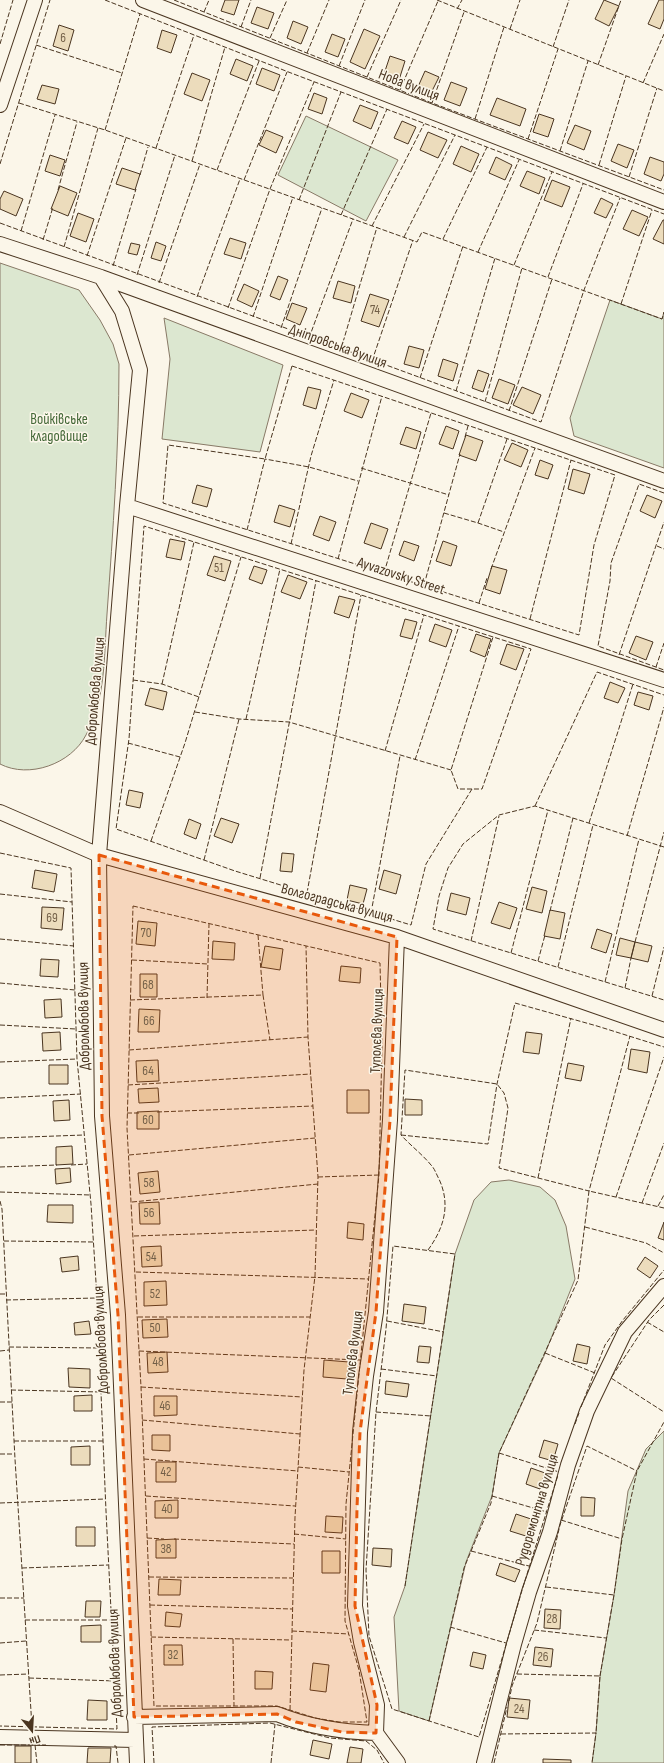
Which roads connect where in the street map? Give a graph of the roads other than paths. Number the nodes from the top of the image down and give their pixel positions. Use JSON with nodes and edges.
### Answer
{"nodes":[{"id":1,"x":35,"y":0,"type":"edge"},
{"id":2,"x":143,"y":0,"type":"edge"},
{"id":3,"x":0,"y":105,"type":"edge"},
{"id":4,"x":664,"y":202,"type":"edge"},
{"id":5,"x":0,"y":244,"type":"edge"},
{"id":6,"x":101,"y":278,"type":"junction"},
{"id":7,"x":664,"y":481,"type":"edge"},
{"id":8,"x":127,"y":506,"type":"junction"},
{"id":9,"x":664,"y":680,"type":"edge"},
{"id":10,"x":0,"y":812,"type":"edge"},
{"id":11,"x":99,"y":855,"type":"junction"},
{"id":12,"x":397,"y":937,"type":"junction"},
{"id":13,"x":664,"y":1030,"type":"edge"},
{"id":14,"x":664,"y":1286,"type":"edge"},
{"id":15,"x":134,"y":1716,"type":"junction"},
{"id":16,"x":376,"y":1733,"type":"junction"},
{"id":17,"x":0,"y":1737,"type":"edge"},
{"id":18,"x":135,"y":1740,"type":"junction"},
{"id":19,"x":137,"y":1763,"type":"edge"},
{"id":20,"x":398,"y":1763,"type":"edge"},
{"id":21,"x":484,"y":1763,"type":"edge"}],
"edges":[{"from":1,"to":3,"type":"street"},
{"from":2,"to":4,"type":"street","name":"Нова вулиця"},
{"from":5,"to":6,"type":"street","name":"Дніпровська вулиця"},
{"from":6,"to":7,"type":"street","name":"Дніпровська вулиця"},
{"from":6,"to":8,"type":"street","name":"Добролюбова вулиця"},
{"from":8,"to":9,"type":"street","name":"Ayvazovsky Street"},
{"from":8,"to":11,"type":"street","name":"Добролюбова вулиця"},
{"from":10,"to":11,"type":"street","name":"Волгоградська вулиця"},
{"from":11,"to":12,"type":"street","name":"Волгоградська вулиця"},
{"from":11,"to":15,"type":"street","name":"Добролюбова вулиця"},
{"from":12,"to":13,"type":"street","name":"Волгоградська вулиця"},
{"from":12,"to":16,"type":"street","name":"Туполєва вулиця"},
{"from":14,"to":21,"type":"street","name":"Рудоремонтна вулиця"},
{"from":15,"to":16,"type":"street"},
{"from":15,"to":18,"type":"street","name":"Добролюбова вулиця"},
{"from":16,"to":20,"type":"street"},
{"from":17,"to":18,"type":"street"},
{"from":18,"to":19,"type":"street","name":"Добролюбова вулиця"}]}
